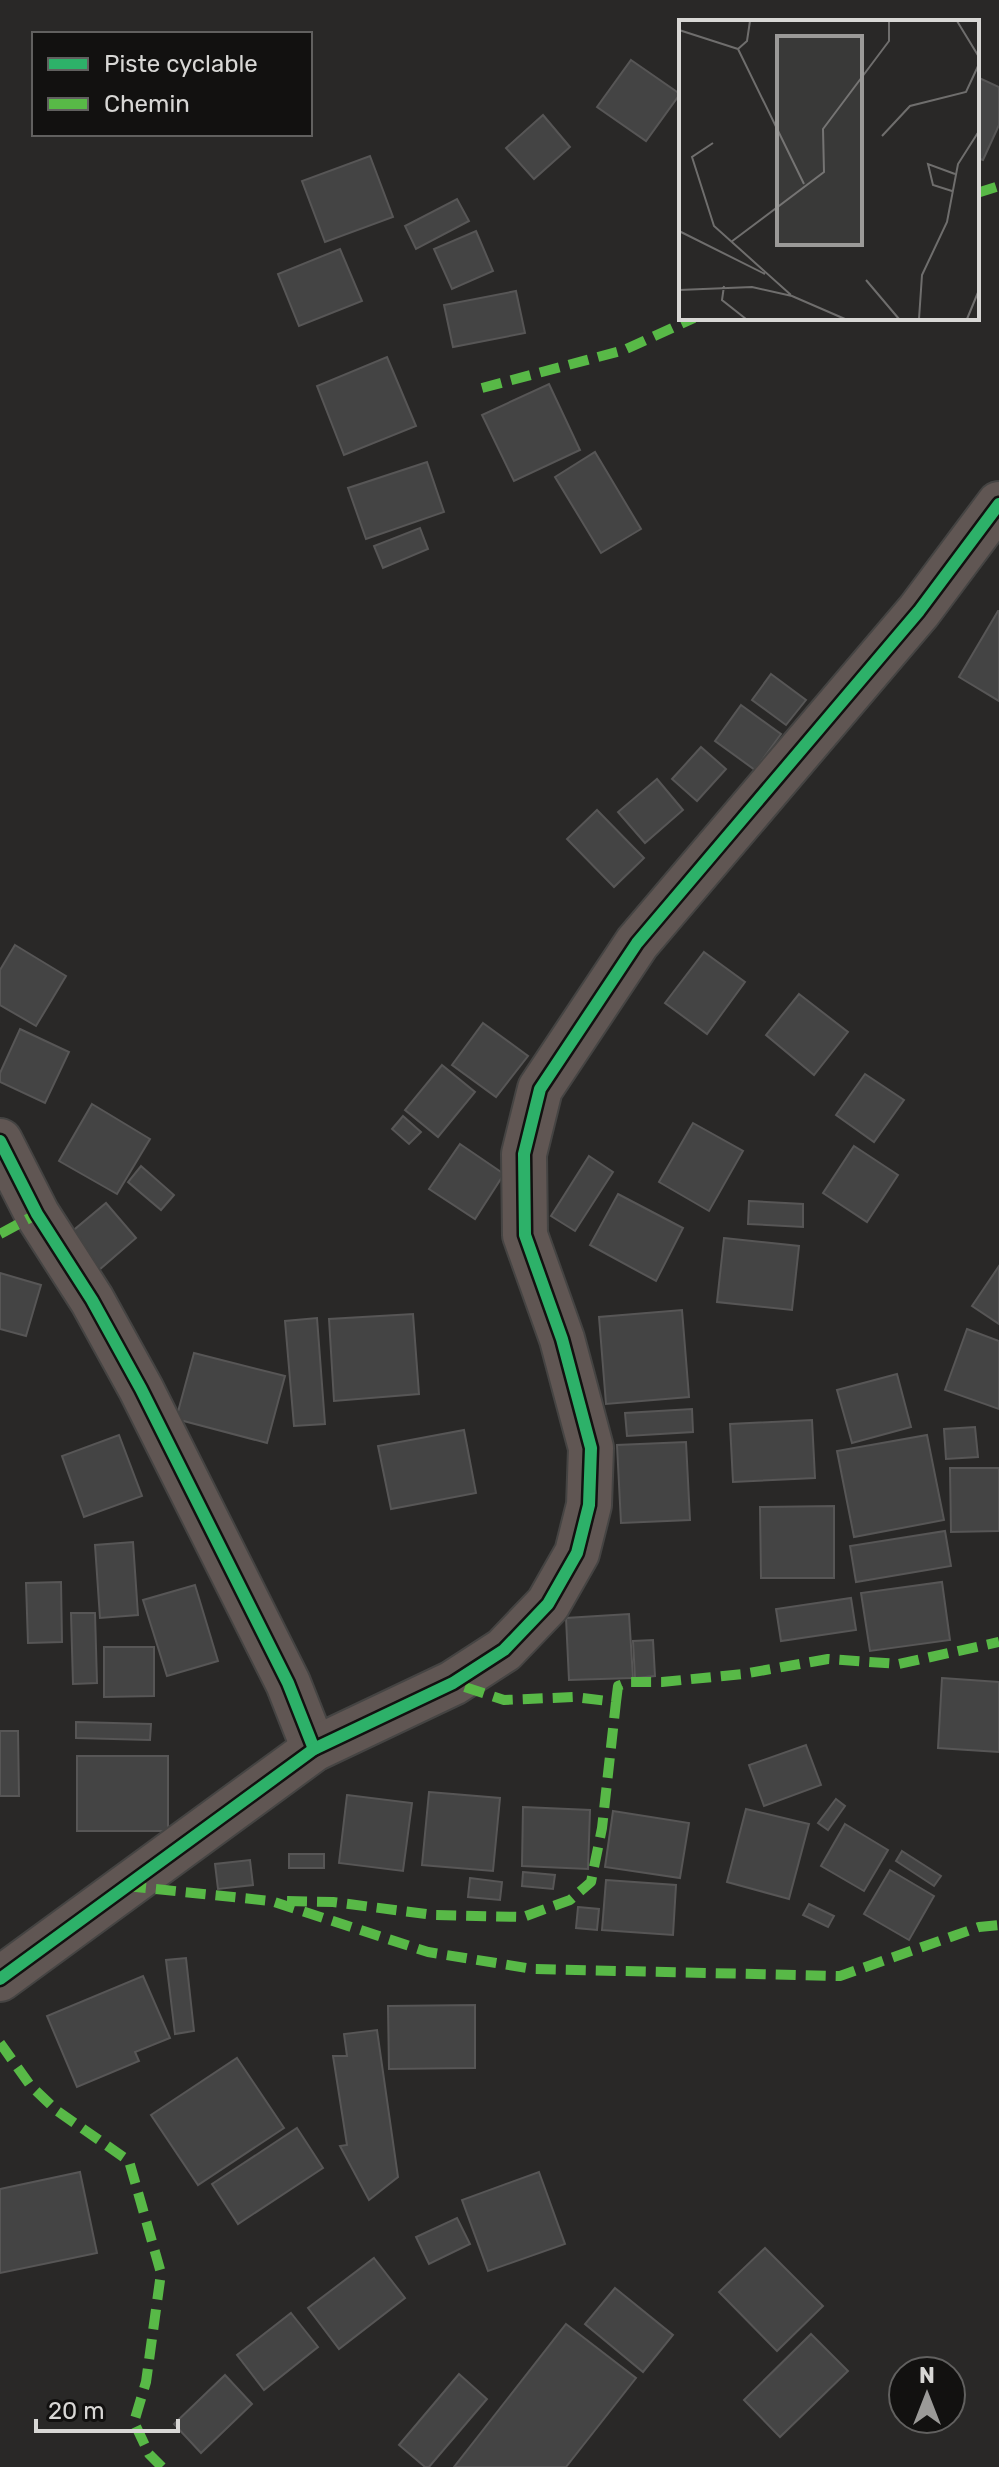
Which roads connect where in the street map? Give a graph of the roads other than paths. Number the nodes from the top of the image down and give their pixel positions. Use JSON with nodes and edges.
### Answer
{"nodes":[{"id":1,"x":999,"y":504,"type":"edge"},
{"id":2,"x":0,"y":1141,"type":"edge"},
{"id":3,"x":314,"y":1749,"type":"junction"},
{"id":4,"x":0,"y":1979,"type":"edge"}],
"edges":[{"from":1,"to":3,"type":"street"},
{"from":2,"to":3,"type":"street"},
{"from":3,"to":4,"type":"street"}]}
